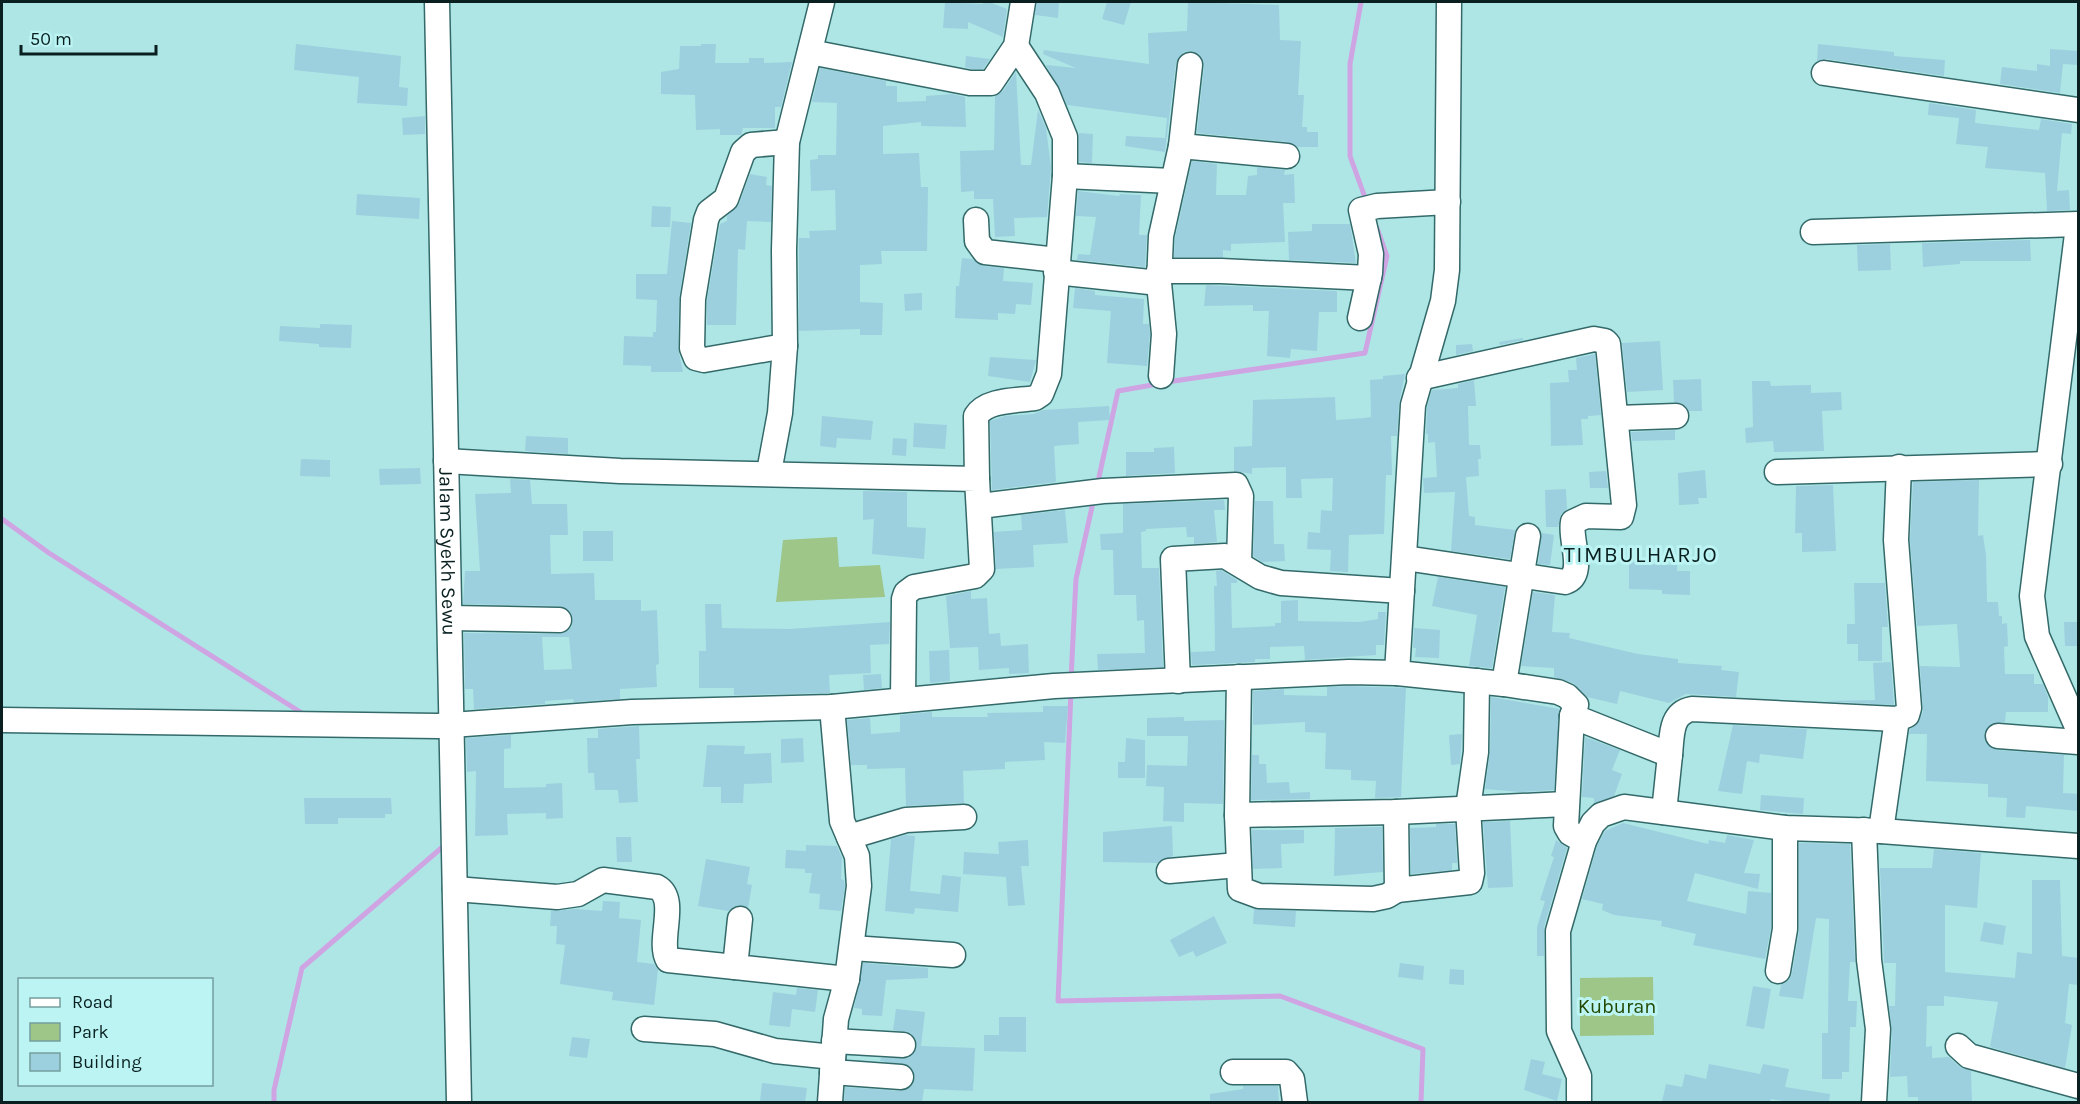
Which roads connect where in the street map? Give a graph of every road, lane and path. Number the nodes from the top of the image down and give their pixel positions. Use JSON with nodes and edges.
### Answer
{"nodes":[{"id":1,"x":437,"y":2,"type":"edge"},
{"id":2,"x":822,"y":2,"type":"edge"},
{"id":3,"x":1023,"y":2,"type":"edge"},
{"id":4,"x":1449,"y":2,"type":"edge"},
{"id":5,"x":1016,"y":46,"type":"junction"},
{"id":6,"x":810,"y":52,"type":"junction"},
{"id":7,"x":1190,"y":65,"type":"dead end"},
{"id":8,"x":1824,"y":73,"type":"dead end"},
{"id":9,"x":2079,"y":110,"type":"edge"},
{"id":10,"x":787,"y":142,"type":"junction"},
{"id":11,"x":1181,"y":146,"type":"junction"},
{"id":12,"x":1287,"y":156,"type":"dead end"},
{"id":13,"x":1065,"y":176,"type":"junction"},
{"id":14,"x":1172,"y":181,"type":"junction"},
{"id":15,"x":1448,"y":202,"type":"junction"},
{"id":16,"x":976,"y":220,"type":"dead end"},
{"id":17,"x":2079,"y":225,"type":"edge"},
{"id":18,"x":1813,"y":232,"type":"dead end"},
{"id":19,"x":1056,"y":266,"type":"junction"},
{"id":20,"x":1159,"y":277,"type":"junction"},
{"id":21,"x":1369,"y":278,"type":"junction"},
{"id":22,"x":1360,"y":318,"type":"dead end"},
{"id":23,"x":785,"y":346,"type":"junction"},
{"id":24,"x":1161,"y":376,"type":"dead end"},
{"id":25,"x":1419,"y":378,"type":"junction"},
{"id":26,"x":1676,"y":416,"type":"dead end"},
{"id":27,"x":1617,"y":418,"type":"junction"},
{"id":28,"x":446,"y":461,"type":"junction"},
{"id":29,"x":2050,"y":464,"type":"junction"},
{"id":30,"x":1899,"y":467,"type":"junction"},
{"id":31,"x":770,"y":472,"type":"junction"},
{"id":32,"x":1777,"y":472,"type":"dead end"},
{"id":33,"x":977,"y":479,"type":"junction"},
{"id":34,"x":980,"y":506,"type":"junction"},
{"id":35,"x":1528,"y":537,"type":"dead end"},
{"id":36,"x":1405,"y":558,"type":"junction"},
{"id":37,"x":1239,"y":562,"type":"junction"},
{"id":38,"x":1523,"y":577,"type":"junction"},
{"id":39,"x":1402,"y":591,"type":"junction"},
{"id":40,"x":450,"y":618,"type":"junction"},
{"id":41,"x":559,"y":620,"type":"dead end"},
{"id":42,"x":1396,"y":673,"type":"junction"},
{"id":43,"x":1239,"y":677,"type":"junction"},
{"id":44,"x":1178,"y":681,"type":"junction"},
{"id":45,"x":1477,"y":681,"type":"junction"},
{"id":46,"x":1504,"y":684,"type":"junction"},
{"id":47,"x":903,"y":700,"type":"junction"},
{"id":48,"x":832,"y":707,"type":"junction"},
{"id":49,"x":1572,"y":716,"type":"junction"},
{"id":50,"x":1897,"y":719,"type":"junction"},
{"id":51,"x":2,"y":720,"type":"edge"},
{"id":52,"x":446,"y":725,"type":"junction"},
{"id":53,"x":2079,"y":729,"type":"edge"},
{"id":54,"x":1998,"y":736,"type":"dead end"},
{"id":55,"x":2079,"y":742,"type":"edge"},
{"id":56,"x":1670,"y":755,"type":"junction"},
{"id":57,"x":1566,"y":804,"type":"junction"},
{"id":58,"x":1468,"y":808,"type":"junction"},
{"id":59,"x":1396,"y":812,"type":"junction"},
{"id":60,"x":1664,"y":812,"type":"junction"},
{"id":61,"x":1237,"y":815,"type":"junction"},
{"id":62,"x":964,"y":818,"type":"dead end"},
{"id":63,"x":1785,"y":828,"type":"junction"},
{"id":64,"x":1873,"y":831,"type":"junction"},
{"id":65,"x":849,"y":837,"type":"junction"},
{"id":66,"x":1584,"y":841,"type":"junction"},
{"id":67,"x":2079,"y":846,"type":"edge"},
{"id":68,"x":1238,"y":865,"type":"junction"},
{"id":69,"x":1169,"y":871,"type":"dead end"},
{"id":70,"x":455,"y":889,"type":"junction"},
{"id":71,"x":1397,"y":890,"type":"junction"},
{"id":72,"x":740,"y":919,"type":"dead end"},
{"id":73,"x":852,"y":948,"type":"junction"},
{"id":74,"x":953,"y":955,"type":"dead end"},
{"id":75,"x":735,"y":967,"type":"junction"},
{"id":76,"x":1778,"y":971,"type":"dead end"},
{"id":77,"x":847,"y":979,"type":"junction"},
{"id":78,"x":644,"y":1029,"type":"dead end"},
{"id":79,"x":903,"y":1045,"type":"dead end"},
{"id":80,"x":1958,"y":1047,"type":"dead end"},
{"id":81,"x":833,"y":1057,"type":"junction"},
{"id":82,"x":1233,"y":1072,"type":"dead end"},
{"id":83,"x":901,"y":1077,"type":"dead end"},
{"id":84,"x":2078,"y":1086,"type":"edge"},
{"id":85,"x":459,"y":1102,"type":"edge"},
{"id":86,"x":830,"y":1102,"type":"edge"},
{"id":87,"x":1295,"y":1102,"type":"edge"},
{"id":88,"x":1579,"y":1102,"type":"edge"},
{"id":89,"x":1874,"y":1102,"type":"edge"},
{"id":90,"x":2077,"y":1102,"type":"edge"}],
"edges":[{"from":1,"to":28,"type":"street","name":"Jalam Syekh Sewu"},
{"from":2,"to":6,"type":"street"},
{"from":3,"to":5,"type":"street"},
{"from":4,"to":15,"type":"street"},
{"from":5,"to":6,"type":"street"},
{"from":5,"to":13,"type":"street"},
{"from":6,"to":10,"type":"street"},
{"from":7,"to":11,"type":"street"},
{"from":8,"to":9,"type":"street"},
{"from":10,"to":23,"type":"street"},
{"from":10,"to":23,"type":"street"},
{"from":11,"to":12,"type":"street"},
{"from":11,"to":14,"type":"street"},
{"from":13,"to":14,"type":"street"},
{"from":13,"to":19,"type":"street"},
{"from":14,"to":20,"type":"street"},
{"from":15,"to":21,"type":"street"},
{"from":15,"to":25,"type":"street"},
{"from":16,"to":19,"type":"street"},
{"from":17,"to":18,"type":"street"},
{"from":17,"to":29,"type":"street"},
{"from":19,"to":20,"type":"street"},
{"from":19,"to":33,"type":"street"},
{"from":20,"to":21,"type":"street"},
{"from":20,"to":24,"type":"street"},
{"from":21,"to":22,"type":"street"},
{"from":23,"to":31,"type":"street"},
{"from":25,"to":27,"type":"street"},
{"from":25,"to":36,"type":"street"},
{"from":26,"to":27,"type":"street"},
{"from":27,"to":38,"type":"street"},
{"from":28,"to":31,"type":"street"},
{"from":28,"to":40,"type":"street","name":"Jalam Syekh Sewu"},
{"from":29,"to":30,"type":"street"},
{"from":29,"to":53,"type":"street"},
{"from":30,"to":32,"type":"street"},
{"from":30,"to":50,"type":"street"},
{"from":31,"to":33,"type":"street"},
{"from":33,"to":34,"type":"street"},
{"from":34,"to":37,"type":"street"},
{"from":34,"to":47,"type":"street"},
{"from":35,"to":38,"type":"street"},
{"from":36,"to":38,"type":"street"},
{"from":36,"to":39,"type":"street"},
{"from":37,"to":39,"type":"street"},
{"from":37,"to":44,"type":"street"},
{"from":38,"to":46,"type":"street"},
{"from":39,"to":42,"type":"street"},
{"from":40,"to":41,"type":"street"},
{"from":40,"to":52,"type":"street","name":"Jalam Syekh Sewu"},
{"from":42,"to":43,"type":"street"},
{"from":42,"to":45,"type":"street"},
{"from":43,"to":44,"type":"street"},
{"from":43,"to":61,"type":"street"},
{"from":44,"to":47,"type":"street"},
{"from":45,"to":46,"type":"street"},
{"from":45,"to":58,"type":"street"},
{"from":46,"to":49,"type":"street"},
{"from":47,"to":48,"type":"street"},
{"from":48,"to":52,"type":"street"},
{"from":48,"to":65,"type":"street"},
{"from":49,"to":56,"type":"street"},
{"from":49,"to":57,"type":"street"},
{"from":50,"to":56,"type":"street"},
{"from":50,"to":64,"type":"street"},
{"from":51,"to":52,"type":"street"},
{"from":52,"to":70,"type":"street","name":"Jalam Syekh Sewu"},
{"from":54,"to":55,"type":"street"},
{"from":56,"to":60,"type":"street"},
{"from":57,"to":58,"type":"street"},
{"from":57,"to":66,"type":"street"},
{"from":58,"to":59,"type":"street"},
{"from":58,"to":71,"type":"street"},
{"from":59,"to":61,"type":"street"},
{"from":59,"to":71,"type":"street"},
{"from":60,"to":63,"type":"street"},
{"from":60,"to":66,"type":"street"},
{"from":61,"to":68,"type":"street"},
{"from":62,"to":65,"type":"street"},
{"from":63,"to":64,"type":"street"},
{"from":63,"to":76,"type":"street"},
{"from":64,"to":67,"type":"street"},
{"from":64,"to":89,"type":"street"},
{"from":65,"to":73,"type":"street"},
{"from":66,"to":88,"type":"street"},
{"from":68,"to":69,"type":"street"},
{"from":68,"to":71,"type":"street"},
{"from":70,"to":75,"type":"street"},
{"from":70,"to":85,"type":"street","name":"Jalam Syekh Sewu"},
{"from":72,"to":75,"type":"street"},
{"from":73,"to":74,"type":"street"},
{"from":73,"to":77,"type":"street"},
{"from":75,"to":77,"type":"street"},
{"from":77,"to":81,"type":"street"},
{"from":78,"to":81,"type":"street"},
{"from":79,"to":81,"type":"street"},
{"from":80,"to":84,"type":"street"},
{"from":81,"to":83,"type":"street"},
{"from":81,"to":86,"type":"street"},
{"from":82,"to":87,"type":"street"},
{"from":84,"to":90,"type":"street"}]}
